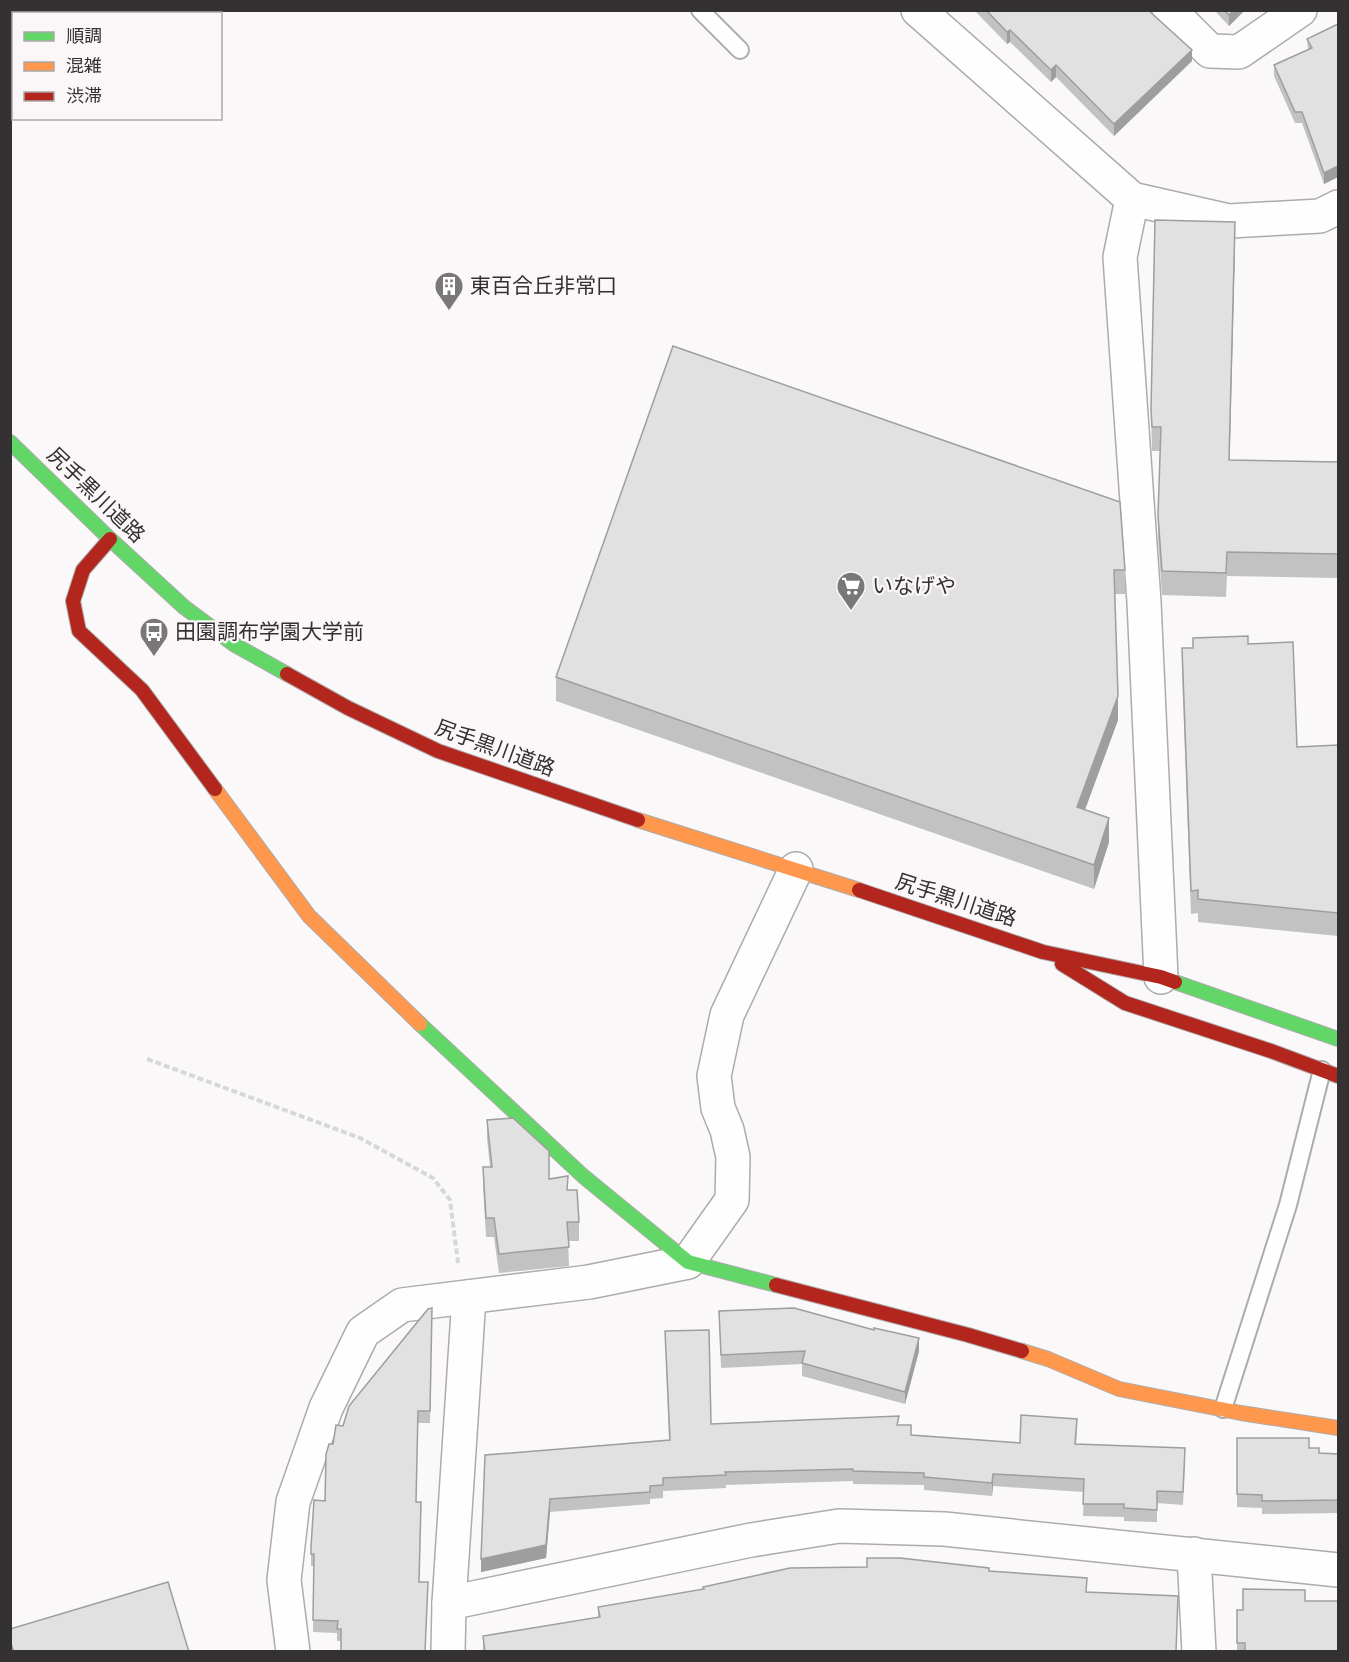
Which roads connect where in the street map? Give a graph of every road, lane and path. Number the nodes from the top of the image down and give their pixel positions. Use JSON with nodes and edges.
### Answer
{"nodes":[{"id":1,"x":699,"y":10,"type":"edge"},
{"id":2,"x":918,"y":10,"type":"edge"},
{"id":3,"x":1169,"y":10,"type":"edge"},
{"id":4,"x":1300,"y":10,"type":"edge"},
{"id":5,"x":740,"y":50,"type":"dead end"},
{"id":6,"x":1132,"y":199,"type":"junction"},
{"id":7,"x":1338,"y":207,"type":"edge"},
{"id":8,"x":10,"y":442,"type":"edge"},
{"id":9,"x":110,"y":539,"type":"junction"},
{"id":10,"x":796,"y":869,"type":"junction"},
{"id":11,"x":1043,"y":952,"type":"junction"},
{"id":12,"x":1161,"y":977,"type":"junction"},
{"id":13,"x":1338,"y":1039,"type":"edge"},
{"id":14,"x":147,"y":1059,"type":"dead end"},
{"id":15,"x":1322,"y":1070,"type":"junction"},
{"id":16,"x":1338,"y":1076,"type":"edge"},
{"id":17,"x":688,"y":1262,"type":"junction"},
{"id":18,"x":469,"y":1297,"type":"junction"},
{"id":19,"x":1223,"y":1409,"type":"junction"},
{"id":20,"x":1338,"y":1428,"type":"edge"},
{"id":21,"x":1194,"y":1554,"type":"junction"},
{"id":22,"x":1338,"y":1570,"type":"edge"},
{"id":23,"x":449,"y":1603,"type":"junction"},
{"id":24,"x":293,"y":1652,"type":"edge"},
{"id":25,"x":448,"y":1652,"type":"edge"},
{"id":26,"x":1199,"y":1652,"type":"edge"}],
"edges":[{"from":1,"to":5,"type":"lane"},
{"from":2,"to":6,"type":"street"},
{"from":3,"to":4,"type":"street"},
{"from":6,"to":7,"type":"street"},
{"from":6,"to":12,"type":"street"},
{"from":8,"to":9,"type":"main road","name":"尻手黒川道路"},
{"from":9,"to":10,"type":"main road","name":"尻手黒川道路"},
{"from":9,"to":17,"type":"main road"},
{"from":10,"to":11,"type":"main road","name":"尻手黒川道路"},
{"from":10,"to":17,"type":"street"},
{"from":11,"to":12,"type":"main road","name":"尻手黒川道路"},
{"from":11,"to":15,"type":"main road","name":"尻手黒川道路"},
{"from":12,"to":13,"type":"main road","name":"尻手黒川道路"},
{"from":14,"to":18,"type":"path"},
{"from":15,"to":16,"type":"main road","name":"尻手黒川道路"},
{"from":15,"to":19,"type":"lane"},
{"from":17,"to":18,"type":"street"},
{"from":17,"to":19,"type":"main road"},
{"from":18,"to":23,"type":"street"},
{"from":18,"to":24,"type":"street"},
{"from":19,"to":20,"type":"main road"},
{"from":21,"to":22,"type":"street"},
{"from":21,"to":23,"type":"street"},
{"from":21,"to":26,"type":"street"},
{"from":23,"to":25,"type":"street"}]}
